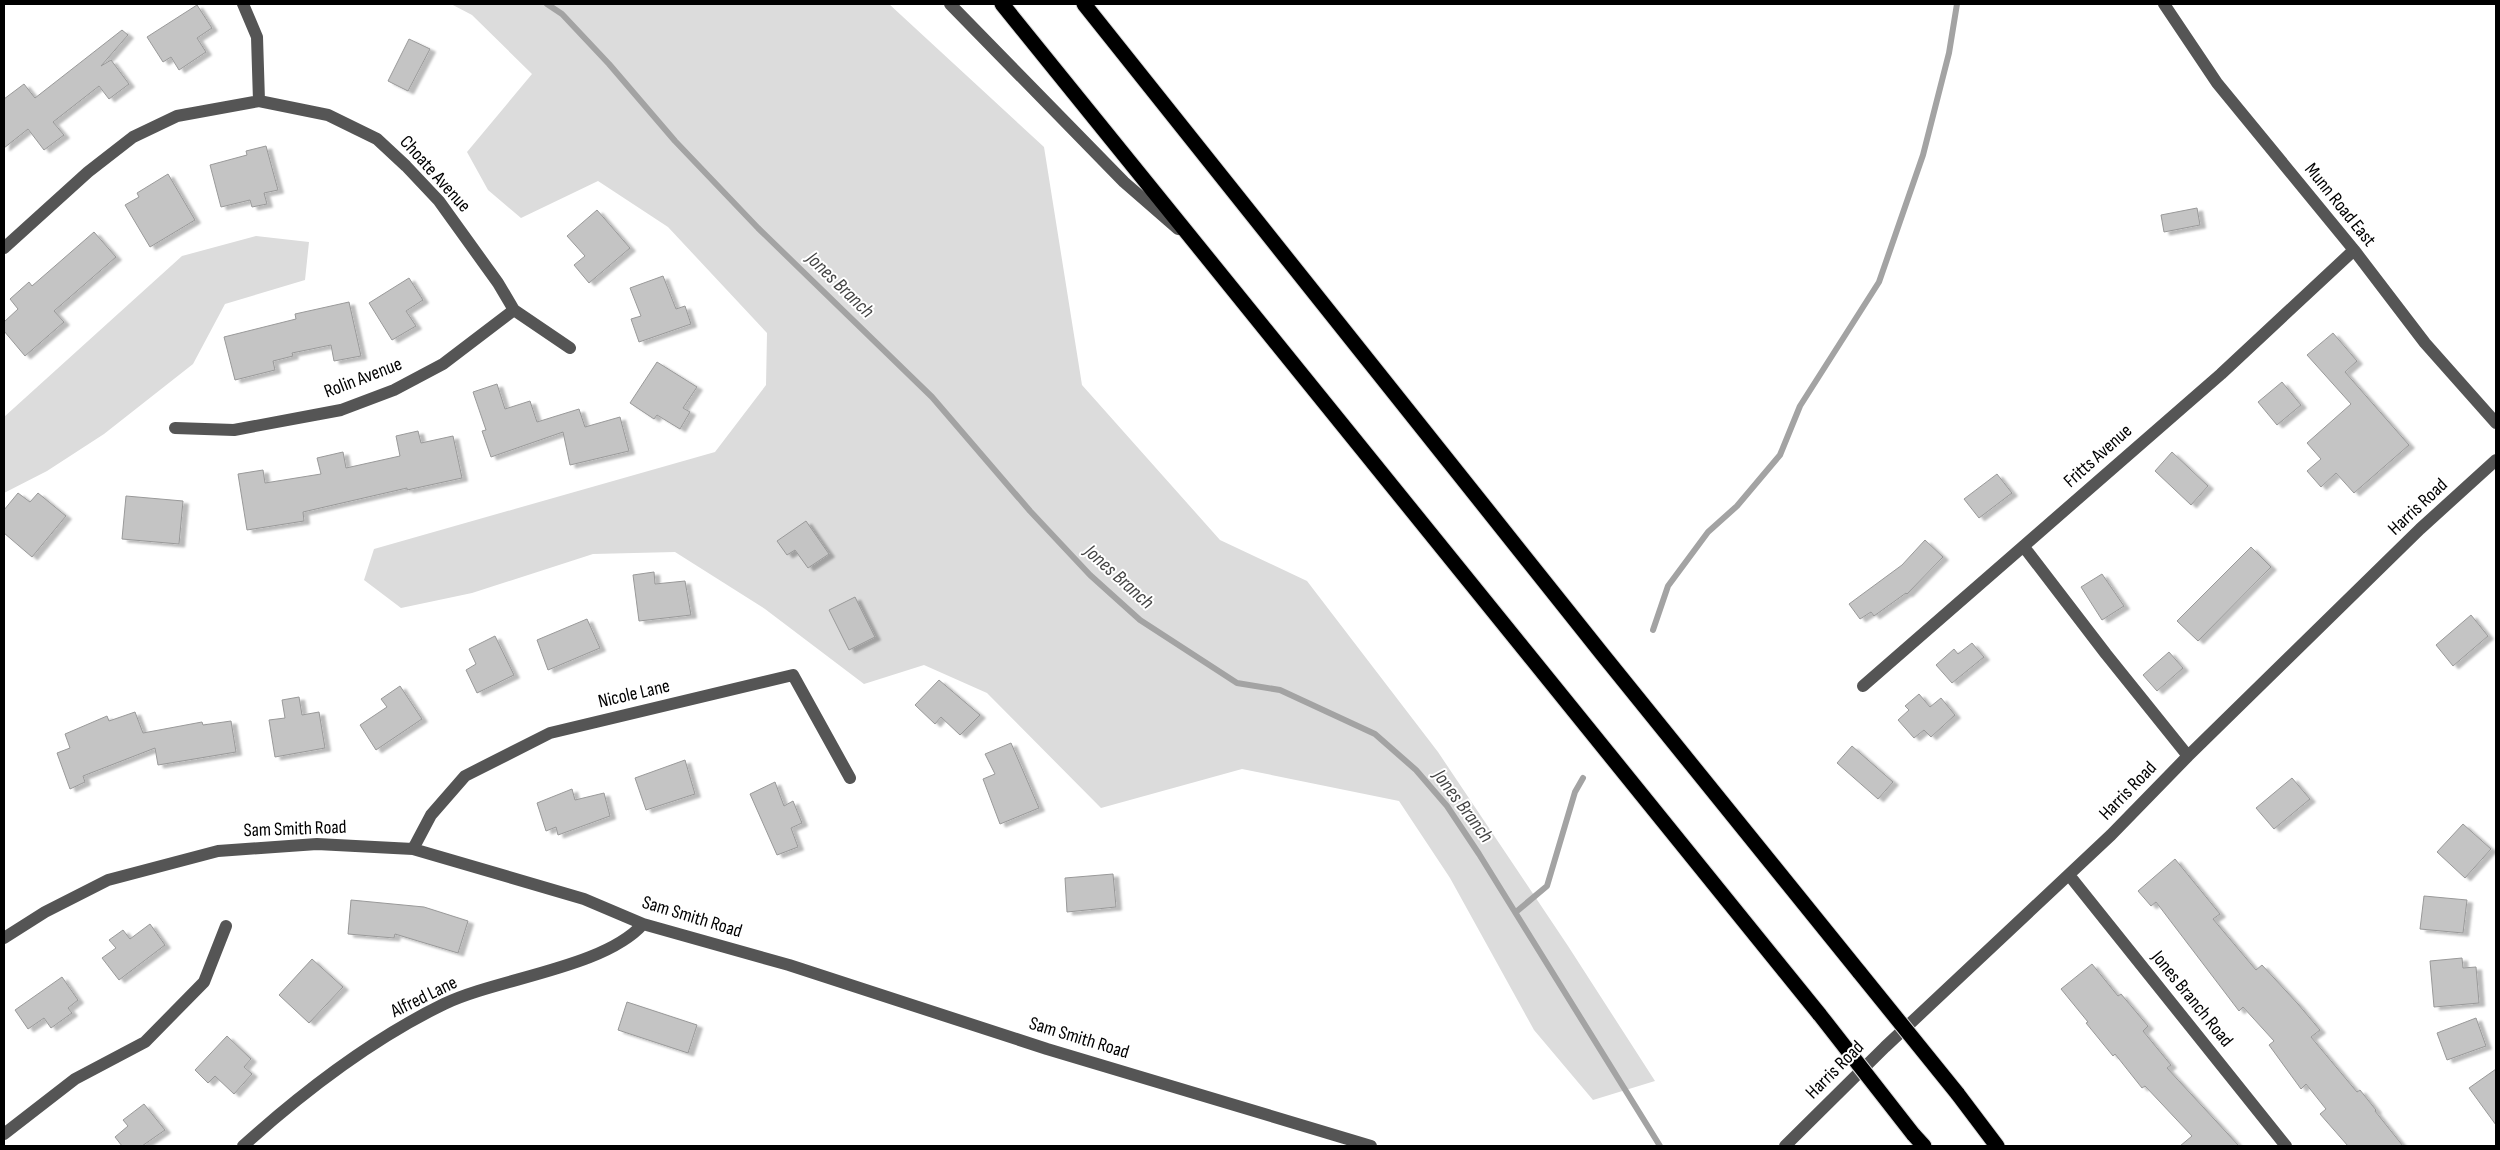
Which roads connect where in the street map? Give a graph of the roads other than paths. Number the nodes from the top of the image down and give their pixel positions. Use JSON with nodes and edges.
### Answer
{"nodes":[{"id":1,"x":243,"y":4,"type":"edge"},
{"id":2,"x":950,"y":4,"type":"edge"},
{"id":3,"x":1002,"y":4,"type":"edge"},
{"id":4,"x":1084,"y":4,"type":"edge"},
{"id":5,"x":2164,"y":4,"type":"edge"},
{"id":6,"x":259,"y":101,"type":"junction"},
{"id":7,"x":1199,"y":247,"type":"junction"},
{"id":8,"x":4,"y":248,"type":"edge"},
{"id":9,"x":2354,"y":250,"type":"junction"},
{"id":10,"x":514,"y":310,"type":"junction"},
{"id":11,"x":570,"y":348,"type":"dead end"},
{"id":12,"x":2496,"y":423,"type":"edge"},
{"id":13,"x":174,"y":428,"type":"dead end"},
{"id":14,"x":2496,"y":460,"type":"edge"},
{"id":15,"x":2024,"y":546,"type":"junction"},
{"id":16,"x":1863,"y":686,"type":"dead end"},
{"id":17,"x":2188,"y":756,"type":"junction"},
{"id":18,"x":850,"y":778,"type":"dead end"},
{"id":19,"x":413,"y":849,"type":"junction"},
{"id":20,"x":2069,"y":875,"type":"junction"},
{"id":21,"x":643,"y":924,"type":"junction"},
{"id":22,"x":226,"y":926,"type":"dead end"},
{"id":23,"x":4,"y":938,"type":"edge"},
{"id":24,"x":4,"y":1134,"type":"edge"},
{"id":25,"x":243,"y":1146,"type":"edge"},
{"id":26,"x":1371,"y":1146,"type":"edge"},
{"id":27,"x":1785,"y":1146,"type":"edge"},
{"id":28,"x":1924,"y":1146,"type":"edge"},
{"id":29,"x":1997,"y":1146,"type":"edge"},
{"id":30,"x":2286,"y":1146,"type":"edge"}],
"edges":[{"from":1,"to":6,"type":"street"},
{"from":2,"to":7,"type":"street"},
{"from":3,"to":7,"type":"highway"},
{"from":4,"to":29,"type":"highway","bridge":true},
{"from":5,"to":9,"type":"street","name":"Munn Road East"},
{"from":6,"to":8,"type":"street","name":"Choate Avenue"},
{"from":6,"to":10,"type":"street","name":"Choate Avenue"},
{"from":7,"to":28,"type":"highway","bridge":true},
{"from":9,"to":12,"type":"street","name":"Munn Road East"},
{"from":9,"to":15,"type":"street","name":"Fritts Avenue"},
{"from":10,"to":11,"type":"street","name":"Choate Avenue"},
{"from":10,"to":13,"type":"street","name":"Rolin Avenue"},
{"from":14,"to":17,"type":"street","name":"Harris Road"},
{"from":15,"to":16,"type":"street","name":"Fritts Avenue"},
{"from":15,"to":17,"type":"street"},
{"from":17,"to":20,"type":"street","name":"Harris Road"},
{"from":18,"to":19,"type":"street","name":"Nicole Lane"},
{"from":19,"to":21,"type":"street","name":"Sam Smith Road"},
{"from":19,"to":23,"type":"street","name":"Sam Smith Road"},
{"from":20,"to":27,"type":"street","name":"Harris Road"},
{"from":20,"to":30,"type":"street","name":"Jones Branch Road"},
{"from":21,"to":25,"type":"street","name":"Alfred Lane"},
{"from":21,"to":26,"type":"street","name":"Sam Smith Road"},
{"from":22,"to":24,"type":"street"}]}
